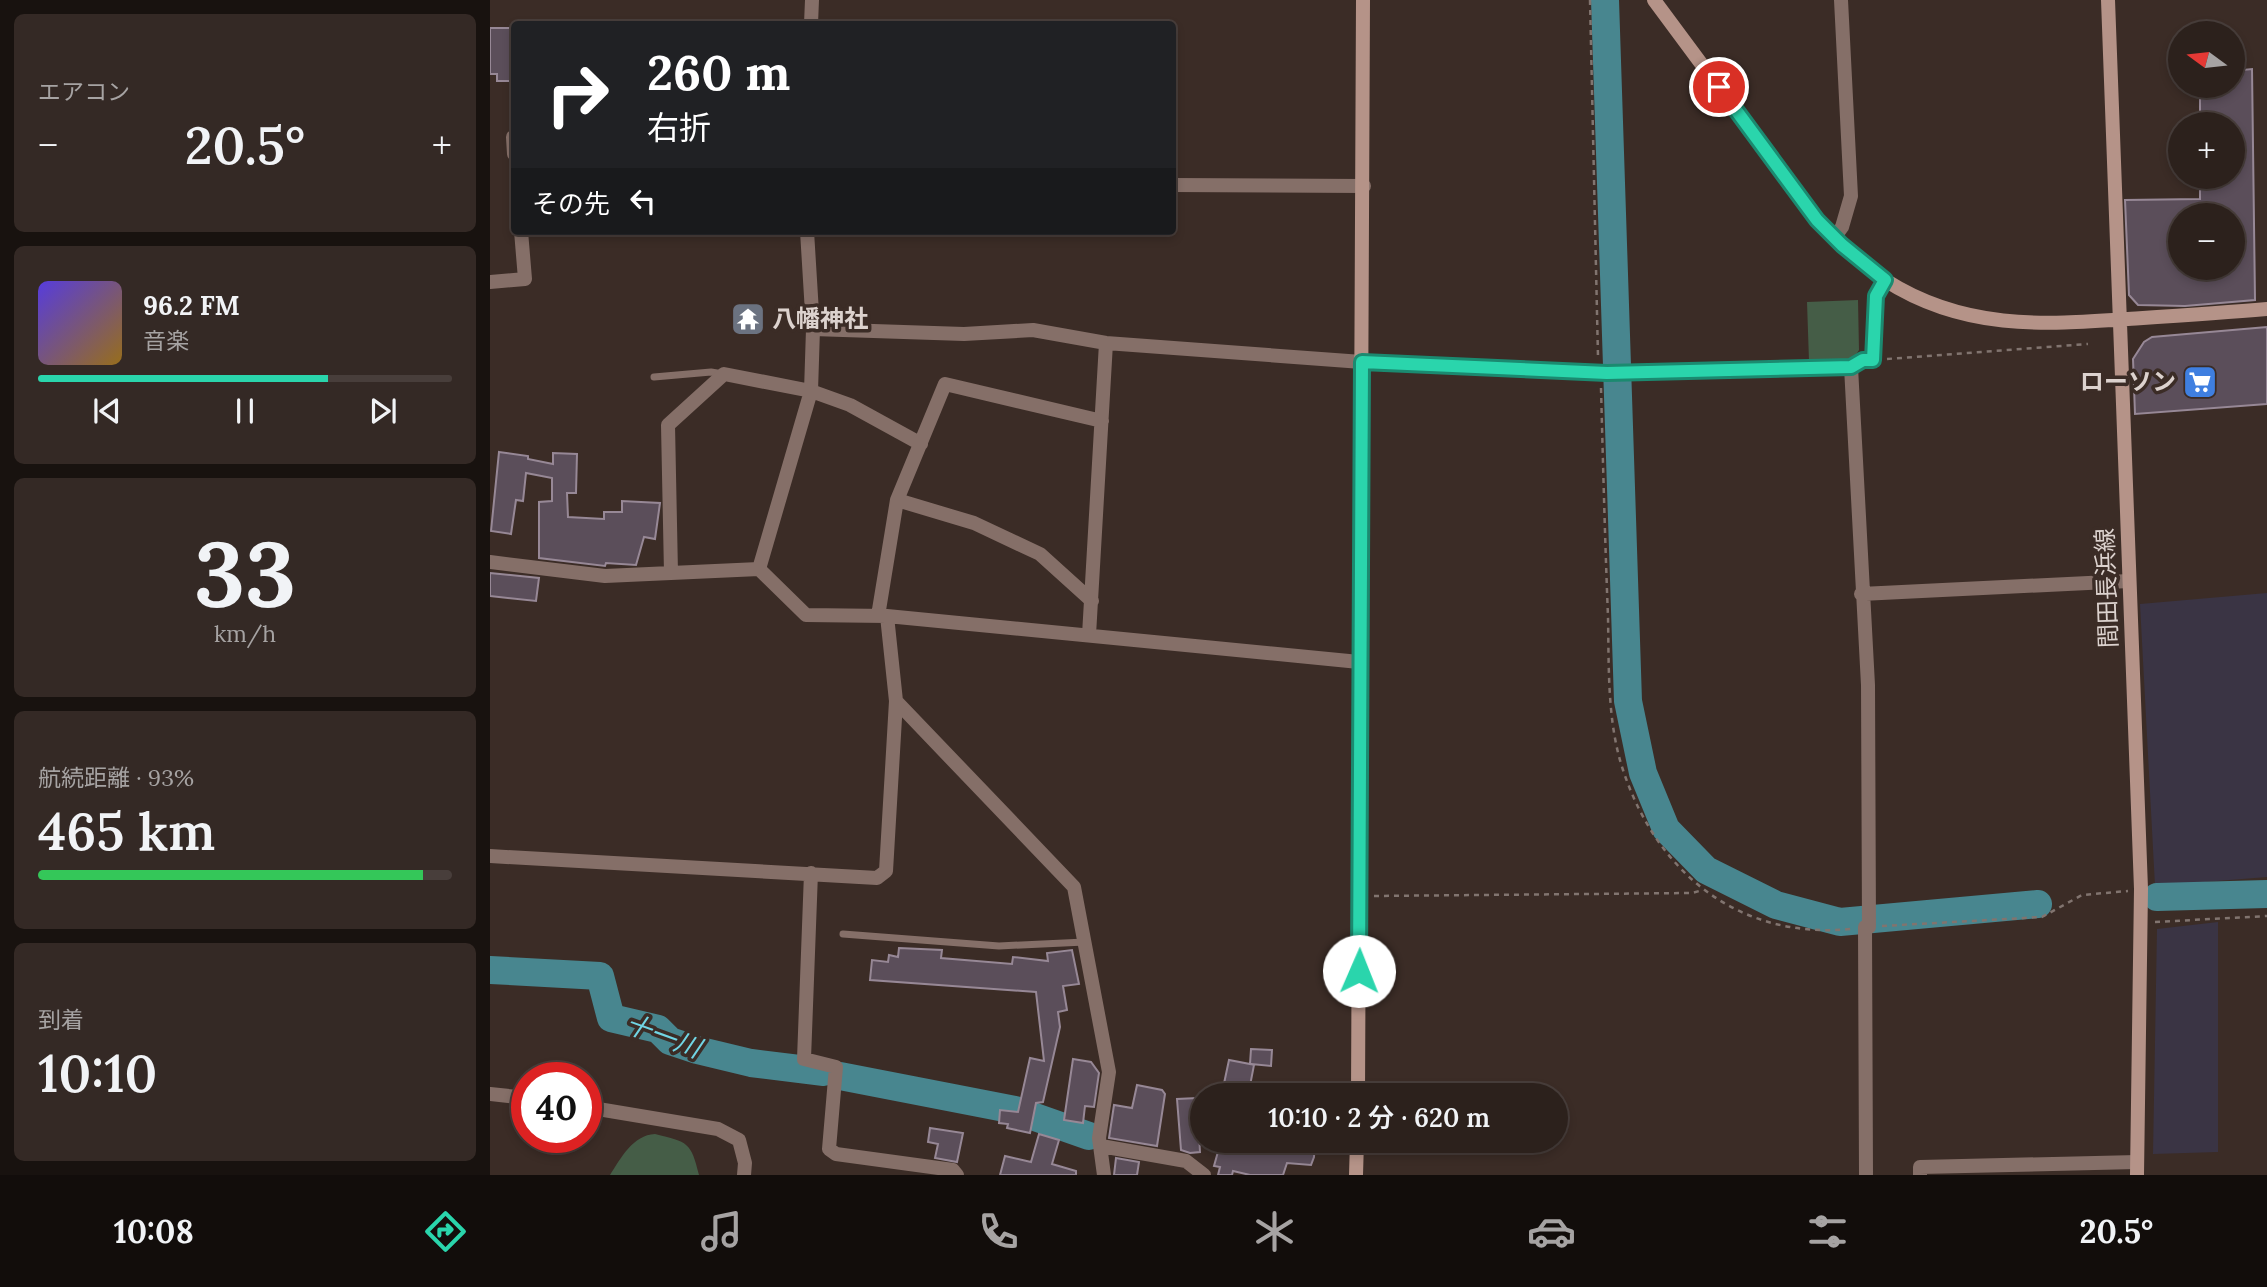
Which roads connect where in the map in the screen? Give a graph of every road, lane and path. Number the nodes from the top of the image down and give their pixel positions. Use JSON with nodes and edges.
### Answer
{"nodes":[{"id":1,"x":811,"y":0,"type":"edge"},
{"id":2,"x":1363,"y":0,"type":"edge"},
{"id":3,"x":1590,"y":0,"type":"edge"},
{"id":4,"x":1654,"y":0,"type":"edge"},
{"id":5,"x":1841,"y":0,"type":"edge"},
{"id":6,"x":2108,"y":0,"type":"edge"},
{"id":7,"x":811,"y":21,"type":"edge"},
{"id":8,"x":1176,"y":185,"type":"edge"},
{"id":9,"x":1364,"y":186,"type":"junction"},
{"id":10,"x":521,"y":235,"type":"edge"},
{"id":11,"x":807,"y":235,"type":"edge"},
{"id":12,"x":1834,"y":238,"type":"junction"},
{"id":13,"x":1885,"y":280,"type":"junction"},
{"id":14,"x":490,"y":282,"type":"edge"},
{"id":15,"x":2267,"y":309,"type":"edge"},
{"id":16,"x":2118,"y":320,"type":"junction"},
{"id":17,"x":813,"y":329,"type":"junction"},
{"id":18,"x":1106,"y":343,"type":"junction"},
{"id":19,"x":2088,"y":344,"type":"dead end"},
{"id":20,"x":1873,"y":360,"type":"junction"},
{"id":21,"x":1362,"y":362,"type":"junction"},
{"id":22,"x":1851,"y":367,"type":"junction"},
{"id":23,"x":1604,"y":373,"type":"junction"},
{"id":24,"x":724,"y":374,"type":"junction"},
{"id":25,"x":654,"y":377,"type":"dead end"},
{"id":26,"x":811,"y":391,"type":"junction"},
{"id":27,"x":1102,"y":421,"type":"junction"},
{"id":28,"x":921,"y":443,"type":"junction"},
{"id":29,"x":897,"y":500,"type":"junction"},
{"id":30,"x":490,"y":562,"type":"edge"},
{"id":31,"x":759,"y":569,"type":"junction"},
{"id":32,"x":671,"y":573,"type":"junction"},
{"id":33,"x":2129,"y":581,"type":"junction"},
{"id":34,"x":1861,"y":594,"type":"junction"},
{"id":35,"x":1092,"y":601,"type":"junction"},
{"id":36,"x":882,"y":616,"type":"junction"},
{"id":37,"x":1089,"y":635,"type":"junction"},
{"id":38,"x":1359,"y":662,"type":"junction"},
{"id":39,"x":895,"y":701,"type":"junction"},
{"id":40,"x":490,"y":856,"type":"edge"},
{"id":41,"x":811,"y":873,"type":"junction"},
{"id":42,"x":2141,"y":889,"type":"junction"},
{"id":43,"x":1703,"y":890,"type":"junction"},
{"id":44,"x":1360,"y":896,"type":"junction"},
{"id":45,"x":2267,"y":916,"type":"edge"},
{"id":46,"x":2141,"y":922,"type":"junction"},
{"id":47,"x":1868,"y":926,"type":"junction"},
{"id":48,"x":843,"y":934,"type":"dead end"},
{"id":49,"x":1085,"y":942,"type":"junction"},
{"id":50,"x":1358,"y":1083,"type":"edge"},
{"id":51,"x":490,"y":1094,"type":"edge"},
{"id":52,"x":511,"y":1096,"type":"edge"},
{"id":53,"x":602,"y":1110,"type":"edge"},
{"id":54,"x":1101,"y":1146,"type":"junction"},
{"id":55,"x":1357,"y":1153,"type":"edge"},
{"id":56,"x":2137,"y":1169,"type":"edge"},
{"id":57,"x":1999,"y":1170,"type":"edge"},
{"id":58,"x":744,"y":1175,"type":"edge"},
{"id":59,"x":957,"y":1175,"type":"edge"},
{"id":60,"x":1104,"y":1175,"type":"edge"},
{"id":61,"x":1204,"y":1175,"type":"edge"},
{"id":62,"x":1356,"y":1175,"type":"edge"},
{"id":63,"x":1866,"y":1175,"type":"edge"},
{"id":64,"x":1920,"y":1175,"type":"edge"}],
"edges":[{"from":1,"to":7,"type":"street"},
{"from":2,"to":9,"type":"main road"},
{"from":3,"to":23,"type":"path"},
{"from":4,"to":12,"type":"main road"},
{"from":5,"to":12,"type":"street"},
{"from":6,"to":16,"type":"main road","name":"間田長浜線"},
{"from":8,"to":9,"type":"street"},
{"from":9,"to":21,"type":"main road"},
{"from":10,"to":14,"type":"street"},
{"from":11,"to":17,"type":"street"},
{"from":12,"to":13,"type":"main road"},
{"from":13,"to":16,"type":"main road"},
{"from":13,"to":20,"type":"street"},
{"from":15,"to":16,"type":"main road"},
{"from":16,"to":33,"type":"main road","name":"間田長浜線"},
{"from":17,"to":18,"type":"street"},
{"from":17,"to":26,"type":"street"},
{"from":18,"to":21,"type":"street"},
{"from":18,"to":27,"type":"street"},
{"from":19,"to":20,"type":"path"},
{"from":20,"to":22,"type":"street"},
{"from":21,"to":23,"type":"street"},
{"from":21,"to":38,"type":"main road"},
{"from":22,"to":23,"type":"street"},
{"from":22,"to":34,"type":"street"},
{"from":23,"to":43,"type":"path"},
{"from":24,"to":25,"type":"lane"},
{"from":24,"to":26,"type":"street"},
{"from":24,"to":32,"type":"street"},
{"from":26,"to":28,"type":"street"},
{"from":26,"to":31,"type":"street"},
{"from":27,"to":28,"type":"street"},
{"from":27,"to":35,"type":"street"},
{"from":28,"to":29,"type":"street"},
{"from":29,"to":35,"type":"street"},
{"from":29,"to":36,"type":"street"},
{"from":30,"to":32,"type":"street"},
{"from":31,"to":32,"type":"street"},
{"from":31,"to":36,"type":"street"},
{"from":33,"to":34,"type":"street"},
{"from":33,"to":42,"type":"main road","name":"間田長浜線"},
{"from":34,"to":47,"type":"street"},
{"from":35,"to":37,"type":"street"},
{"from":36,"to":37,"type":"street"},
{"from":36,"to":39,"type":"street"},
{"from":37,"to":38,"type":"street"},
{"from":38,"to":44,"type":"main road"},
{"from":39,"to":41,"type":"street"},
{"from":39,"to":49,"type":"street"},
{"from":40,"to":41,"type":"street"},
{"from":41,"to":59,"type":"street"},
{"from":42,"to":46,"type":"main road","name":"間田長浜線"},
{"from":42,"to":47,"type":"path"},
{"from":43,"to":44,"type":"path"},
{"from":43,"to":47,"type":"path"},
{"from":44,"to":50,"type":"main road"},
{"from":45,"to":46,"type":"path"},
{"from":46,"to":56,"type":"main road","name":"間田長浜線"},
{"from":47,"to":63,"type":"street"},
{"from":48,"to":49,"type":"lane"},
{"from":49,"to":54,"type":"street"},
{"from":51,"to":52,"type":"street"},
{"from":53,"to":58,"type":"street"},
{"from":54,"to":60,"type":"street"},
{"from":54,"to":61,"type":"street"},
{"from":55,"to":62,"type":"main road"},
{"from":56,"to":57,"type":"street"},
{"from":57,"to":64,"type":"street"}]}
